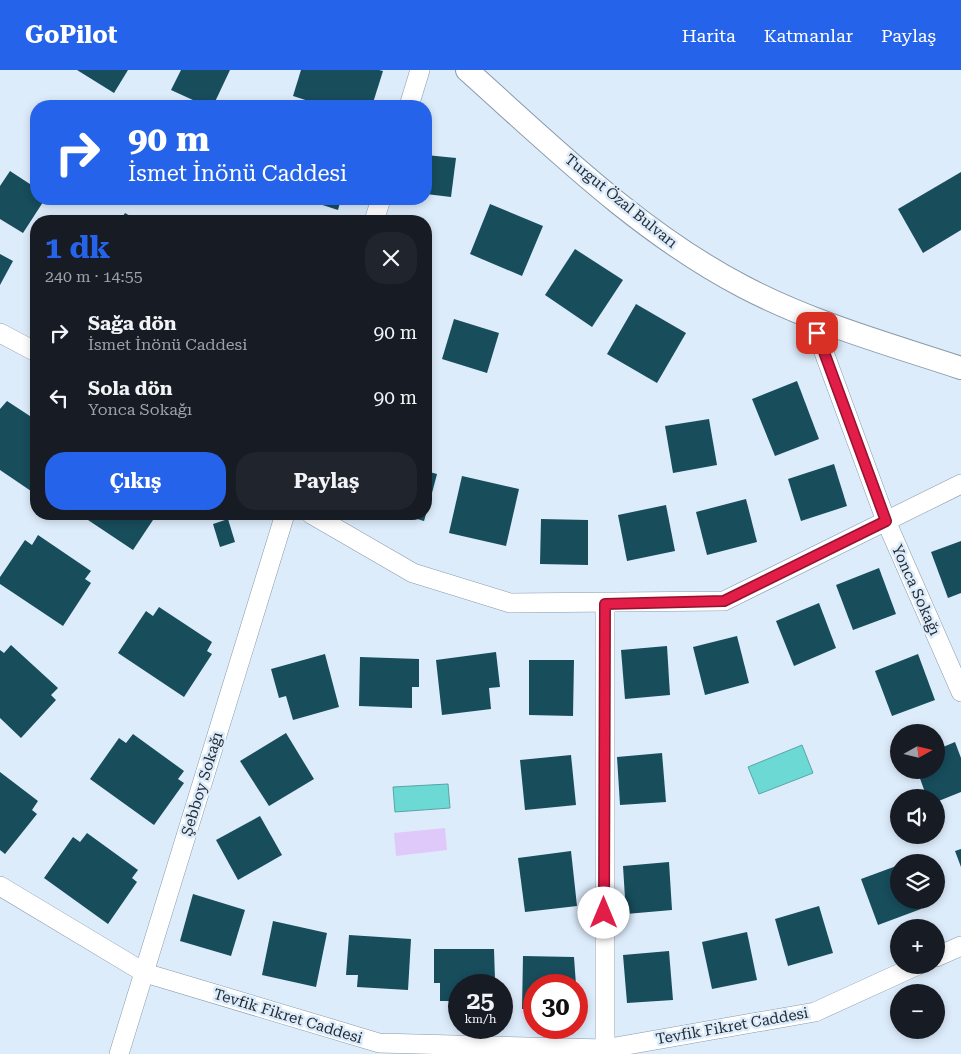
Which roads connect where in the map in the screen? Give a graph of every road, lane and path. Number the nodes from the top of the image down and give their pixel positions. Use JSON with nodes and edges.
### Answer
{"nodes":[{"id":1,"x":420,"y":70,"type":"edge"},
{"id":2,"x":467,"y":70,"type":"edge"},
{"id":3,"x":411,"y":100,"type":"edge"},
{"id":4,"x":810,"y":317,"type":"junction"},
{"id":5,"x":0,"y":333,"type":"edge"},
{"id":6,"x":30,"y":349,"type":"edge"},
{"id":7,"x":961,"y":368,"type":"edge"},
{"id":8,"x":961,"y":484,"type":"edge"},
{"id":9,"x":283,"y":520,"type":"edge"},
{"id":10,"x":322,"y":520,"type":"edge"},
{"id":11,"x":886,"y":521,"type":"junction"},
{"id":12,"x":605,"y":604,"type":"junction"},
{"id":13,"x":961,"y":692,"type":"edge"},
{"id":14,"x":0,"y":886,"type":"edge"},
{"id":15,"x":961,"y":946,"type":"edge"},
{"id":16,"x":945,"y":953,"type":"edge"},
{"id":17,"x":145,"y":973,"type":"junction"},
{"id":18,"x":898,"y":974,"type":"edge"},
{"id":19,"x":604,"y":1051,"type":"edge"},
{"id":20,"x":119,"y":1054,"type":"edge"}],
"edges":[{"from":1,"to":3,"type":"street"},
{"from":2,"to":4,"type":"street","name":"Turgut Özal Bulvarı"},
{"from":4,"to":7,"type":"street","name":"Turgut Özal Bulvarı"},
{"from":4,"to":11,"type":"street","name":"Yonca Sokağı"},
{"from":5,"to":6,"type":"street"},
{"from":8,"to":11,"type":"street"},
{"from":9,"to":17,"type":"street","name":"Şebboy Sokağı"},
{"from":10,"to":12,"type":"street"},
{"from":11,"to":12,"type":"street"},
{"from":11,"to":13,"type":"street","name":"Yonca Sokağı"},
{"from":12,"to":19,"type":"street"},
{"from":14,"to":17,"type":"street","name":"Tevfik Fikret Caddesi"},
{"from":15,"to":16,"type":"street"},
{"from":17,"to":19,"type":"street","name":"Tevfik Fikret Caddesi"},
{"from":17,"to":20,"type":"street","name":"Şebboy Sokağı"},
{"from":18,"to":19,"type":"street","name":"Tevfik Fikret Caddesi"}]}
